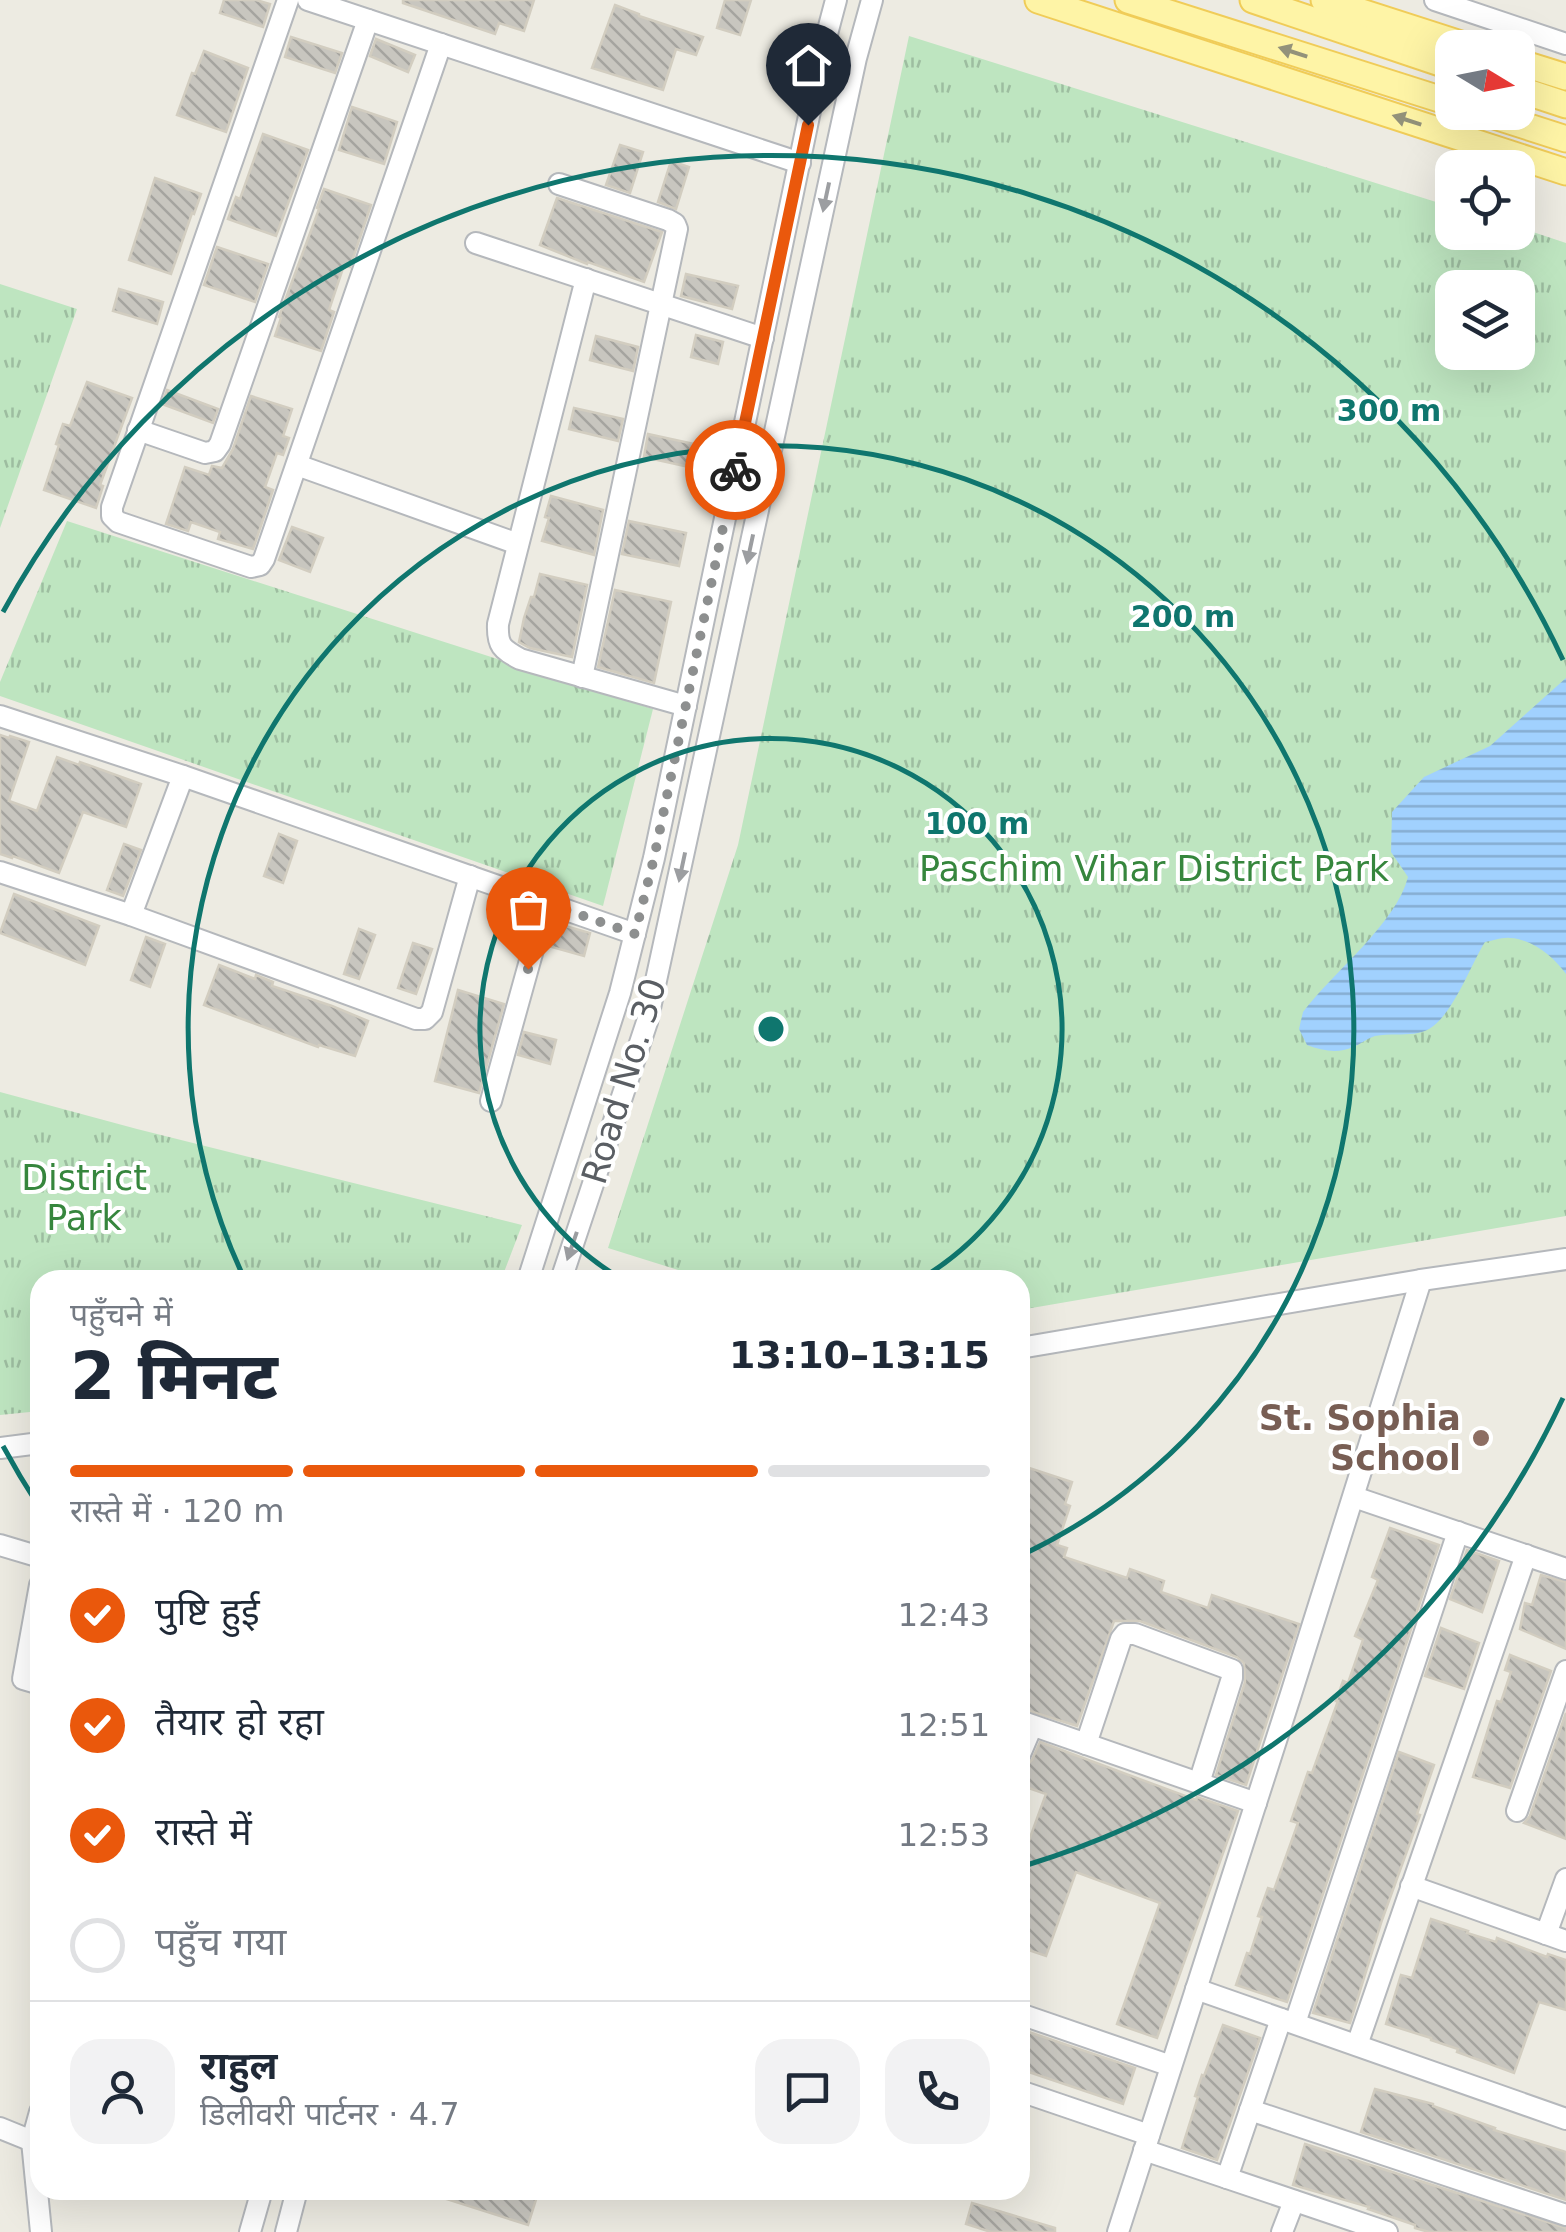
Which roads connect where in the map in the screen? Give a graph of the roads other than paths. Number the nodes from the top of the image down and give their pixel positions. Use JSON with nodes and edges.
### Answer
{"nodes":[{"id":1,"x":288,"y":0,"type":"edge"},
{"id":2,"x":308,"y":0,"type":"edge"},
{"id":3,"x":836,"y":0,"type":"edge"},
{"id":4,"x":872,"y":0,"type":"edge"},
{"id":5,"x":1038,"y":0,"type":"edge"},
{"id":6,"x":1128,"y":0,"type":"edge"},
{"id":7,"x":1253,"y":0,"type":"edge"},
{"id":8,"x":1324,"y":0,"type":"edge"},
{"id":9,"x":1434,"y":0,"type":"edge"},
{"id":10,"x":368,"y":20,"type":"junction"},
{"id":11,"x":1435,"y":36,"type":"edge"},
{"id":12,"x":441,"y":44,"type":"junction"},
{"id":13,"x":1566,"y":44,"type":"edge"},
{"id":14,"x":823,"y":49,"type":"junction"},
{"id":15,"x":856,"y":58,"type":"junction"},
{"id":16,"x":1435,"y":61,"type":"edge"},
{"id":17,"x":1535,"y":65,"type":"edge"},
{"id":18,"x":1564,"y":69,"type":"edge"},
{"id":19,"x":1535,"y":95,"type":"edge"},
{"id":20,"x":1435,"y":98,"type":"edge"},
{"id":21,"x":1566,"y":106,"type":"edge"},
{"id":22,"x":1535,"y":129,"type":"edge"},
{"id":23,"x":1566,"y":139,"type":"edge"},
{"id":24,"x":800,"y":163,"type":"junction"},
{"id":25,"x":1566,"y":172,"type":"edge"},
{"id":26,"x":559,"y":184,"type":"dead end"},
{"id":27,"x":476,"y":243,"type":"dead end"},
{"id":28,"x":586,"y":279,"type":"junction"},
{"id":29,"x":662,"y":305,"type":"junction"},
{"id":30,"x":763,"y":338,"type":"junction"},
{"id":31,"x":138,"y":430,"type":"junction"},
{"id":32,"x":297,"y":464,"type":"junction"},
{"id":33,"x":518,"y":544,"type":"junction"},
{"id":34,"x":582,"y":677,"type":"junction"},
{"id":35,"x":686,"y":706,"type":"junction"},
{"id":36,"x":0,"y":716,"type":"edge"},
{"id":37,"x":183,"y":776,"type":"junction"},
{"id":38,"x":0,"y":872,"type":"edge"},
{"id":39,"x":470,"y":876,"type":"junction"},
{"id":40,"x":546,"y":903,"type":"junction"},
{"id":41,"x":131,"y":916,"type":"junction"},
{"id":42,"x":635,"y":934,"type":"junction"},
{"id":43,"x":491,"y":1100,"type":"dead end"},
{"id":44,"x":1566,"y":1259,"type":"edge"},
{"id":45,"x":534,"y":1270,"type":"edge"},
{"id":46,"x":564,"y":1270,"type":"edge"},
{"id":47,"x":1422,"y":1280,"type":"junction"},
{"id":48,"x":1030,"y":1346,"type":"edge"},
{"id":49,"x":30,"y":1445,"type":"edge"},
{"id":50,"x":0,"y":1448,"type":"edge"},
{"id":51,"x":1354,"y":1497,"type":"junction"},
{"id":52,"x":1458,"y":1532,"type":"junction"},
{"id":53,"x":0,"y":1545,"type":"edge"},
{"id":54,"x":30,"y":1554,"type":"edge"},
{"id":55,"x":1526,"y":1555,"type":"junction"},
{"id":56,"x":1566,"y":1569,"type":"edge"},
{"id":57,"x":30,"y":1644,"type":"edge"},
{"id":58,"x":1566,"y":1671,"type":"edge"},
{"id":59,"x":30,"y":1681,"type":"edge"},
{"id":60,"x":1030,"y":1725,"type":"edge"},
{"id":61,"x":1086,"y":1744,"type":"junction"},
{"id":62,"x":1198,"y":1783,"type":"junction"},
{"id":63,"x":1256,"y":1803,"type":"junction"},
{"id":64,"x":1516,"y":1811,"type":"dead end"},
{"id":65,"x":1566,"y":1878,"type":"edge"},
{"id":66,"x":1411,"y":1886,"type":"junction"},
{"id":67,"x":1556,"y":1937,"type":"edge"},
{"id":68,"x":1196,"y":1989,"type":"junction"},
{"id":69,"x":1030,"y":2019,"type":"edge"},
{"id":70,"x":1288,"y":2021,"type":"junction"},
{"id":71,"x":1356,"y":2046,"type":"junction"},
{"id":72,"x":1172,"y":2066,"type":"junction"},
{"id":73,"x":1030,"y":2095,"type":"edge"},
{"id":74,"x":1250,"y":2110,"type":"junction"},
{"id":75,"x":1566,"y":2119,"type":"edge"},
{"id":76,"x":0,"y":2128,"type":"edge"},
{"id":77,"x":30,"y":2140,"type":"edge"},
{"id":78,"x":1146,"y":2143,"type":"junction"},
{"id":79,"x":1227,"y":2178,"type":"junction"},
{"id":80,"x":38,"y":2200,"type":"edge"},
{"id":81,"x":259,"y":2200,"type":"edge"},
{"id":82,"x":294,"y":2200,"type":"edge"},
{"id":83,"x":1294,"y":2200,"type":"junction"},
{"id":84,"x":1566,"y":2215,"type":"edge"},
{"id":85,"x":1363,"y":2228,"type":"edge"},
{"id":86,"x":41,"y":2232,"type":"edge"},
{"id":87,"x":250,"y":2232,"type":"edge"},
{"id":88,"x":286,"y":2232,"type":"edge"},
{"id":89,"x":1118,"y":2232,"type":"edge"},
{"id":90,"x":1282,"y":2232,"type":"edge"},
{"id":91,"x":1387,"y":2232,"type":"edge"}],
"edges":[{"from":1,"to":31,"type":"street"},
{"from":2,"to":10,"type":"street"},
{"from":3,"to":14,"type":"street","name":"Road No. 30"},
{"from":4,"to":15,"type":"street","name":"Road No. 30"},
{"from":25,"to":5,"type":"main road","one_way":true},
{"from":20,"to":6,"type":"main road","one_way":true},
{"from":7,"to":16,"type":"main road"},
{"from":8,"to":11,"type":"main road"},
{"from":9,"to":13,"type":"street"},
{"from":10,"to":12,"type":"street"},
{"from":10,"to":31,"type":"street"},
{"from":12,"to":24,"type":"street"},
{"from":12,"to":32,"type":"street"},
{"from":14,"to":15,"type":"street"},
{"from":14,"to":24,"type":"street","name":"Road No. 30"},
{"from":15,"to":46,"type":"street","name":"Road No. 30","one_way":true},
{"from":17,"to":18,"type":"main road"},
{"from":19,"to":21,"type":"main road"},
{"from":22,"to":23,"type":"main road"},
{"from":24,"to":30,"type":"street","name":"Road No. 30"},
{"from":26,"to":29,"type":"street"},
{"from":27,"to":28,"type":"street"},
{"from":28,"to":29,"type":"street"},
{"from":28,"to":33,"type":"street"},
{"from":29,"to":30,"type":"street"},
{"from":29,"to":34,"type":"street"},
{"from":30,"to":35,"type":"street","name":"Road No. 30"},
{"from":31,"to":32,"type":"street"},
{"from":32,"to":33,"type":"street"},
{"from":33,"to":34,"type":"street"},
{"from":34,"to":35,"type":"street"},
{"from":35,"to":42,"type":"street","name":"Road No. 30"},
{"from":36,"to":37,"type":"street"},
{"from":37,"to":39,"type":"street"},
{"from":37,"to":41,"type":"street"},
{"from":38,"to":41,"type":"street"},
{"from":39,"to":40,"type":"street"},
{"from":39,"to":41,"type":"street"},
{"from":40,"to":42,"type":"street"},
{"from":40,"to":43,"type":"street"},
{"from":42,"to":45,"type":"street","name":"Road No. 30"},
{"from":44,"to":47,"type":"street"},
{"from":47,"to":48,"type":"street"},
{"from":47,"to":51,"type":"street"},
{"from":49,"to":50,"type":"street"},
{"from":51,"to":52,"type":"street"},
{"from":51,"to":63,"type":"street"},
{"from":52,"to":55,"type":"street"},
{"from":52,"to":70,"type":"street"},
{"from":53,"to":54,"type":"street"},
{"from":55,"to":56,"type":"street"},
{"from":55,"to":66,"type":"street"},
{"from":57,"to":59,"type":"street"},
{"from":58,"to":64,"type":"street"},
{"from":60,"to":61,"type":"street"},
{"from":61,"to":62,"type":"street"},
{"from":61,"to":62,"type":"street"},
{"from":62,"to":63,"type":"street"},
{"from":63,"to":68,"type":"street"},
{"from":65,"to":67,"type":"street"},
{"from":66,"to":67,"type":"street"},
{"from":66,"to":71,"type":"street"},
{"from":68,"to":70,"type":"street"},
{"from":68,"to":72,"type":"street"},
{"from":69,"to":72,"type":"street"},
{"from":70,"to":71,"type":"street"},
{"from":70,"to":74,"type":"street"},
{"from":71,"to":75,"type":"street"},
{"from":72,"to":78,"type":"street"},
{"from":73,"to":78,"type":"street"},
{"from":74,"to":79,"type":"street"},
{"from":74,"to":84,"type":"street"},
{"from":76,"to":77,"type":"street"},
{"from":78,"to":79,"type":"street"},
{"from":78,"to":89,"type":"street"},
{"from":79,"to":83,"type":"street"},
{"from":80,"to":86,"type":"street"},
{"from":81,"to":87,"type":"street"},
{"from":82,"to":88,"type":"street"},
{"from":83,"to":85,"type":"street"},
{"from":83,"to":90,"type":"street"},
{"from":85,"to":91,"type":"street"}]}
